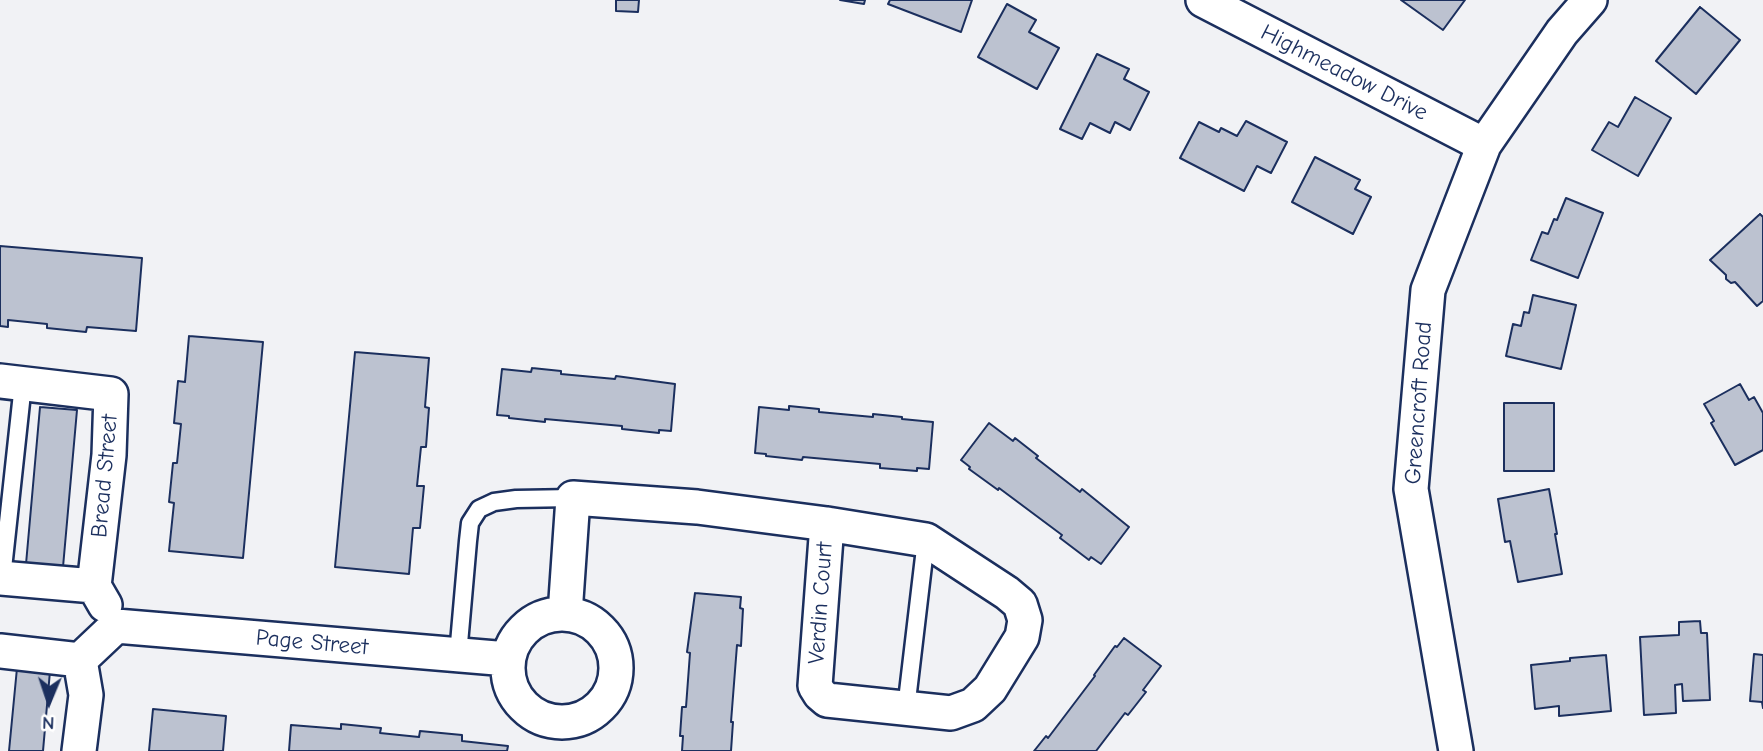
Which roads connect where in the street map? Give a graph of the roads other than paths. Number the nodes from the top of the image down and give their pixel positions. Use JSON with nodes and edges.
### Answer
{"nodes":[{"id":1,"x":1203,"y":0,"type":"edge"},
{"id":2,"x":1590,"y":0,"type":"edge"},
{"id":3,"x":1484,"y":145,"type":"junction"},
{"id":4,"x":11,"y":382,"type":"edge"},
{"id":5,"x":573,"y":498,"type":"junction"},
{"id":6,"x":827,"y":524,"type":"junction"},
{"id":7,"x":926,"y":540,"type":"junction"},
{"id":8,"x":1,"y":578,"type":"edge"},
{"id":9,"x":94,"y":586,"type":"junction"},
{"id":10,"x":565,"y":614,"type":"junction"},
{"id":11,"x":116,"y":626,"type":"junction"},
{"id":12,"x":0,"y":652,"type":"edge"},
{"id":13,"x":458,"y":655,"type":"junction"},
{"id":14,"x":508,"y":659,"type":"junction"},
{"id":15,"x":80,"y":660,"type":"junction"},
{"id":16,"x":906,"y":709,"type":"junction"},
{"id":17,"x":554,"y":737,"type":"edge"},
{"id":18,"x":79,"y":751,"type":"edge"},
{"id":19,"x":1456,"y":751,"type":"edge"}],
"edges":[{"from":1,"to":3,"type":"street","name":"Highmeadow Drive"},
{"from":2,"to":3,"type":"street","name":"Greencroft Road"},
{"from":3,"to":19,"type":"street","name":"Greencroft Road"},
{"from":4,"to":8,"type":"lane"},
{"from":4,"to":9,"type":"street","name":"Bread Street"},
{"from":5,"to":6,"type":"street","name":"Verdin Court"},
{"from":5,"to":10,"type":"street"},
{"from":5,"to":13,"type":"lane"},
{"from":6,"to":7,"type":"street","name":"Verdin Court"},
{"from":6,"to":16,"type":"street","name":"Verdin Court"},
{"from":7,"to":16,"type":"lane"},
{"from":7,"to":16,"type":"street","name":"Verdin Court"},
{"from":8,"to":9,"type":"street"},
{"from":9,"to":11,"type":"street"},
{"from":10,"to":14,"type":"street"},
{"from":10,"to":17,"type":"street"},
{"from":11,"to":13,"type":"street","name":"Page Street"},
{"from":11,"to":15,"type":"street"},
{"from":12,"to":15,"type":"street"},
{"from":13,"to":14,"type":"street","name":"Page Street"},
{"from":14,"to":17,"type":"street"},
{"from":15,"to":18,"type":"street"}]}
